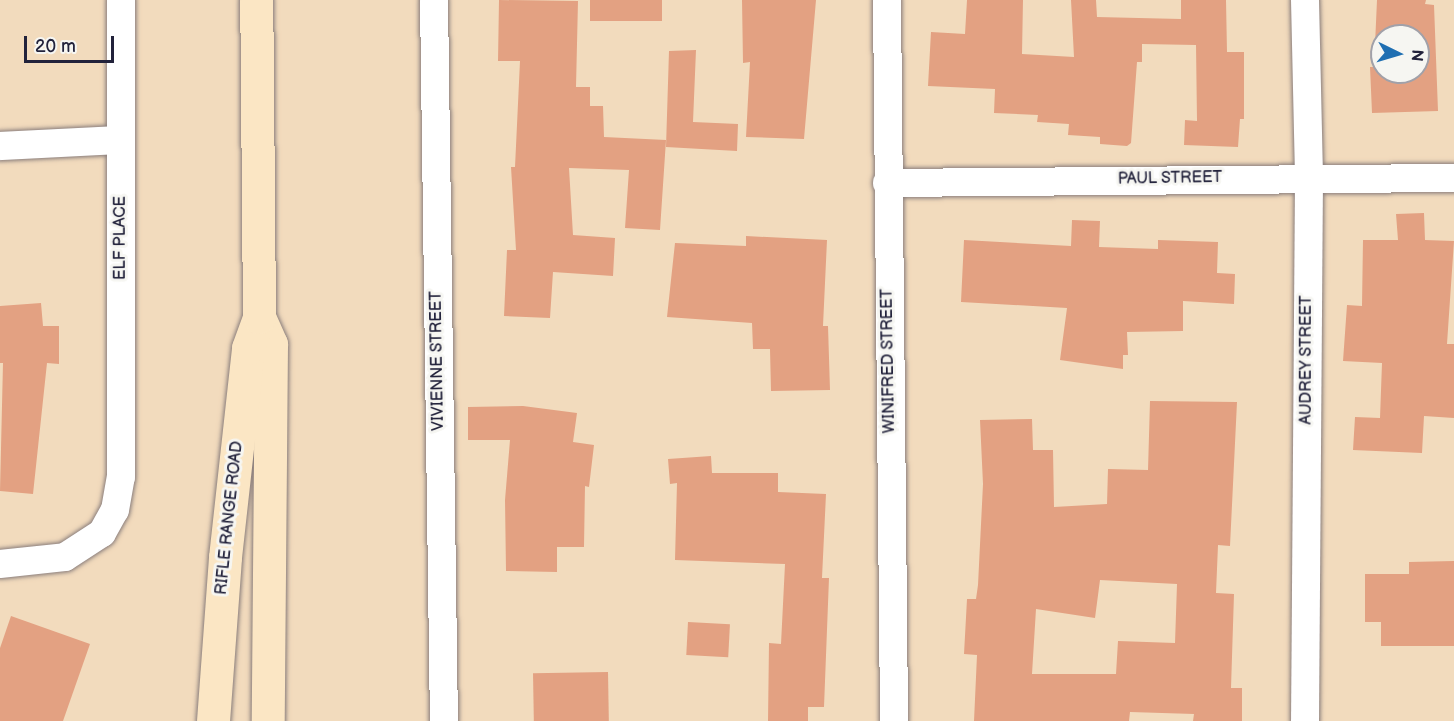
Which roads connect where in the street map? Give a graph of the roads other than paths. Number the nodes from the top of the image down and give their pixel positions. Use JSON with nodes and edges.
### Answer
{"nodes":[{"id":1,"x":121,"y":0,"type":"edge"},
{"id":2,"x":256,"y":0,"type":"edge"},
{"id":3,"x":434,"y":0,"type":"edge"},
{"id":4,"x":887,"y":0,"type":"edge"},
{"id":5,"x":1305,"y":0,"type":"edge"},
{"id":6,"x":120,"y":140,"type":"junction"},
{"id":7,"x":0,"y":146,"type":"edge"},
{"id":8,"x":1309,"y":178,"type":"junction"},
{"id":9,"x":1454,"y":178,"type":"edge"},
{"id":10,"x":887,"y":183,"type":"junction"},
{"id":11,"x":259,"y":317,"type":"junction"},
{"id":12,"x":0,"y":564,"type":"edge"},
{"id":13,"x":213,"y":721,"type":"edge"},
{"id":14,"x":268,"y":721,"type":"edge"},
{"id":15,"x":444,"y":721,"type":"edge"},
{"id":16,"x":894,"y":721,"type":"edge"},
{"id":17,"x":1305,"y":721,"type":"edge"}],
"edges":[{"from":1,"to":6,"type":"street","name":"ELF PLACE"},
{"from":2,"to":11,"type":"main road","name":"RIFLE RANGE ROAD"},
{"from":3,"to":15,"type":"street","name":"VIVIENNE STREET"},
{"from":4,"to":10,"type":"street","name":"WINIFRED STREET"},
{"from":5,"to":8,"type":"street","name":"AUDREY STREET"},
{"from":6,"to":7,"type":"street"},
{"from":6,"to":12,"type":"street","name":"ELF PLACE"},
{"from":8,"to":9,"type":"street","name":"PAUL STREET"},
{"from":8,"to":10,"type":"street","name":"PAUL STREET"},
{"from":8,"to":17,"type":"street","name":"AUDREY STREET"},
{"from":10,"to":16,"type":"street","name":"WINIFRED STREET"},
{"from":11,"to":13,"type":"main road","name":"RIFLE RANGE ROAD"},
{"from":11,"to":14,"type":"main road","name":"RIFLE RANGE ROAD"}]}
